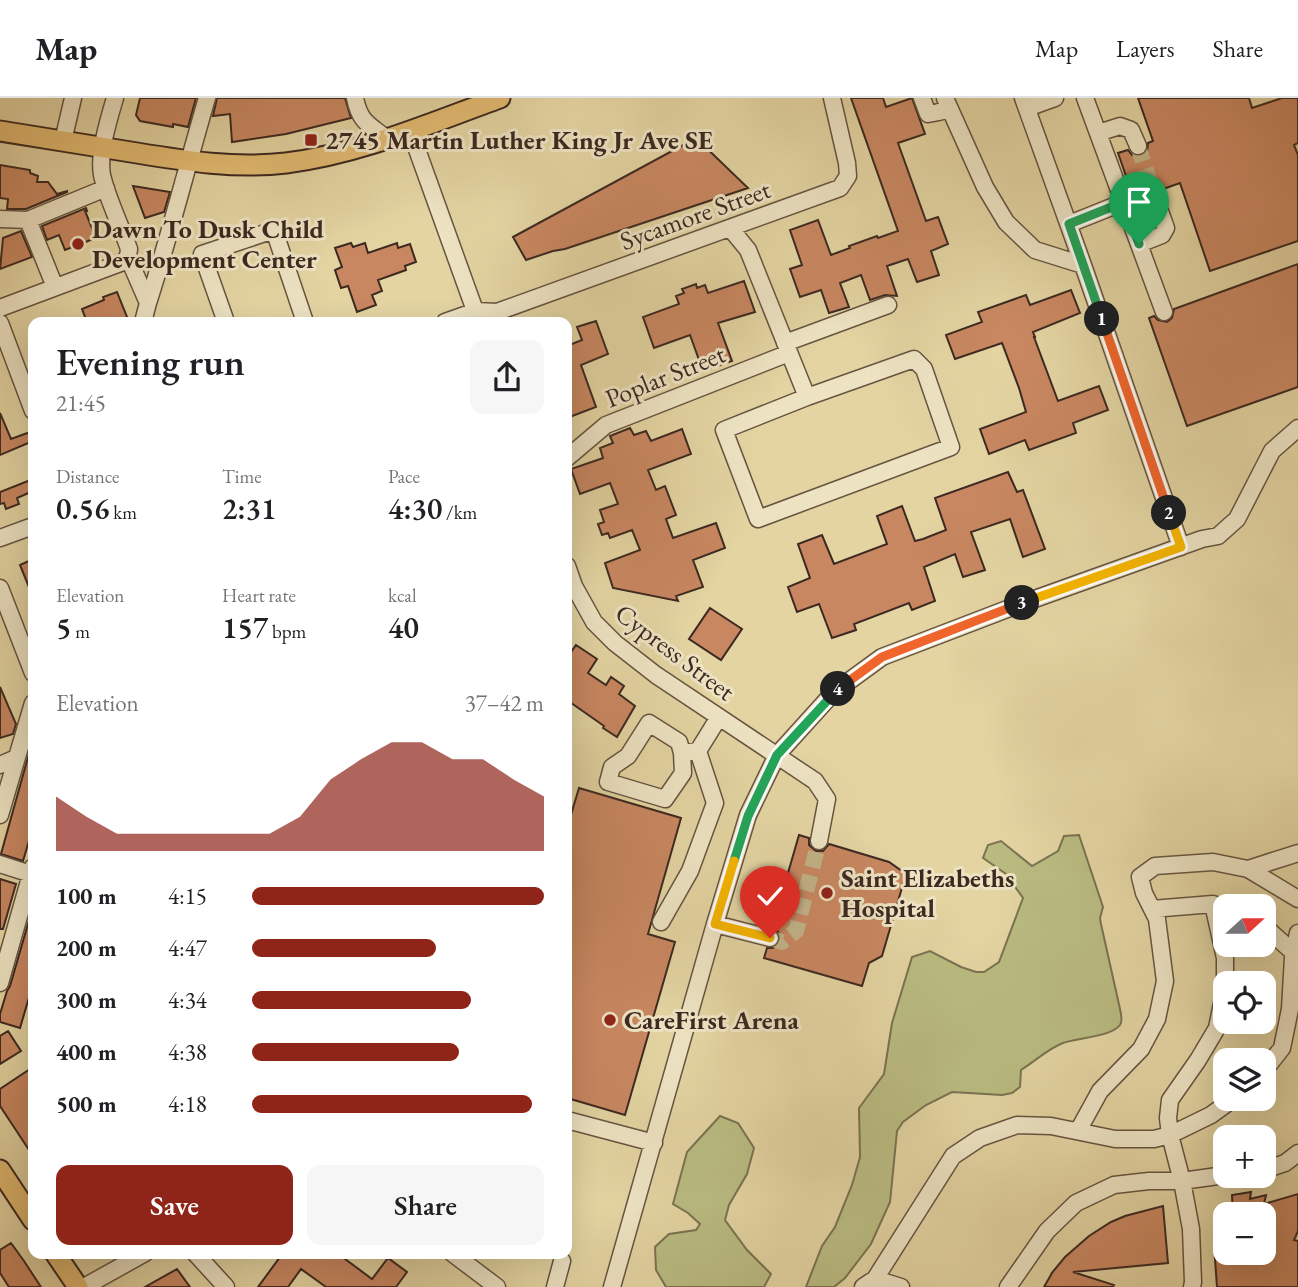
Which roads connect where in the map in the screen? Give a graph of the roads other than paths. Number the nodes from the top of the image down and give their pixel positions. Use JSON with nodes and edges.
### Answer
{"nodes":[{"id":1,"x":73,"y":98,"type":"edge"},
{"id":2,"x":115,"y":98,"type":"edge"},
{"id":3,"x":207,"y":98,"type":"edge"},
{"id":4,"x":355,"y":98,"type":"edge"},
{"id":5,"x":500,"y":98,"type":"edge"},
{"id":6,"x":832,"y":98,"type":"edge"},
{"id":7,"x":922,"y":98,"type":"edge"},
{"id":8,"x":1055,"y":98,"type":"edge"},
{"id":9,"x":1085,"y":98,"type":"edge"},
{"id":10,"x":947,"y":103,"type":"edge"},
{"id":11,"x":1025,"y":103,"type":"edge"},
{"id":12,"x":410,"y":130,"type":"junction"},
{"id":13,"x":0,"y":131,"type":"edge"},
{"id":14,"x":1098,"y":133,"type":"junction"},
{"id":15,"x":386,"y":138,"type":"junction"},
{"id":16,"x":63,"y":141,"type":"junction"},
{"id":17,"x":1138,"y":146,"type":"tunnel mouth"},
{"id":18,"x":103,"y":148,"type":"junction"},
{"id":19,"x":188,"y":161,"type":"junction"},
{"id":20,"x":106,"y":188,"type":"junction"},
{"id":21,"x":1153,"y":192,"type":"tunnel mouth"},
{"id":22,"x":1124,"y":202,"type":"junction"},
{"id":23,"x":0,"y":219,"type":"edge"},
{"id":24,"x":28,"y":220,"type":"junction"},
{"id":25,"x":1069,"y":224,"type":"junction"},
{"id":26,"x":730,"y":228,"type":"junction"},
{"id":27,"x":159,"y":229,"type":"dead end"},
{"id":28,"x":1139,"y":244,"type":"junction"},
{"id":29,"x":129,"y":253,"type":"junction"},
{"id":30,"x":1083,"y":265,"type":"junction"},
{"id":31,"x":55,"y":288,"type":"junction"},
{"id":32,"x":146,"y":297,"type":"junction"},
{"id":33,"x":888,"y":305,"type":"dead end"},
{"id":34,"x":0,"y":308,"type":"edge"},
{"id":35,"x":1164,"y":312,"type":"dead end"},
{"id":36,"x":144,"y":317,"type":"edge"},
{"id":37,"x":224,"y":317,"type":"edge"},
{"id":38,"x":303,"y":317,"type":"edge"},
{"id":39,"x":477,"y":317,"type":"edge"},
{"id":40,"x":0,"y":323,"type":"edge"},
{"id":41,"x":787,"y":348,"type":"junction"},
{"id":42,"x":807,"y":397,"type":"junction"},
{"id":43,"x":28,"y":398,"type":"edge"},
{"id":44,"x":1298,"y":428,"type":"edge"},
{"id":45,"x":572,"y":454,"type":"edge"},
{"id":46,"x":28,"y":528,"type":"edge"},
{"id":47,"x":0,"y":538,"type":"edge"},
{"id":48,"x":1181,"y":547,"type":"junction"},
{"id":49,"x":572,"y":580,"type":"edge"},
{"id":50,"x":0,"y":588,"type":"edge"},
{"id":51,"x":28,"y":660,"type":"edge"},
{"id":52,"x":719,"y":717,"type":"junction"},
{"id":53,"x":28,"y":719,"type":"edge"},
{"id":54,"x":690,"y":752,"type":"junction"},
{"id":55,"x":777,"y":755,"type":"junction"},
{"id":56,"x":16,"y":758,"type":"junction"},
{"id":57,"x":0,"y":765,"type":"edge"},
{"id":58,"x":0,"y":815,"type":"edge"},
{"id":59,"x":819,"y":841,"type":"tunnel mouth"},
{"id":60,"x":1298,"y":853,"type":"edge"},
{"id":61,"x":0,"y":864,"type":"edge"},
{"id":62,"x":1248,"y":869,"type":"junction"},
{"id":63,"x":28,"y":870,"type":"edge"},
{"id":64,"x":28,"y":885,"type":"edge"},
{"id":65,"x":1298,"y":899,"type":"edge"},
{"id":66,"x":1213,"y":906,"type":"edge"},
{"id":67,"x":1152,"y":909,"type":"junction"},
{"id":68,"x":661,"y":922,"type":"dead end"},
{"id":69,"x":715,"y":924,"type":"junction"},
{"id":70,"x":1298,"y":933,"type":"edge"},
{"id":71,"x":1276,"y":937,"type":"edge"},
{"id":72,"x":770,"y":938,"type":"tunnel mouth"},
{"id":73,"x":1294,"y":953,"type":"junction"},
{"id":74,"x":0,"y":983,"type":"edge"},
{"id":75,"x":1294,"y":1010,"type":"edge"},
{"id":76,"x":1213,"y":1034,"type":"edge"},
{"id":77,"x":1276,"y":1056,"type":"edge"},
{"id":78,"x":1216,"y":1111,"type":"edge"},
{"id":79,"x":572,"y":1121,"type":"edge"},
{"id":80,"x":1079,"y":1131,"type":"junction"},
{"id":81,"x":1170,"y":1135,"type":"junction"},
{"id":82,"x":654,"y":1143,"type":"junction"},
{"id":83,"x":1298,"y":1153,"type":"edge"},
{"id":84,"x":1276,"y":1166,"type":"edge"},
{"id":85,"x":0,"y":1170,"type":"edge"},
{"id":86,"x":1213,"y":1177,"type":"edge"},
{"id":87,"x":1182,"y":1181,"type":"junction"},
{"id":88,"x":28,"y":1212,"type":"edge"},
{"id":89,"x":59,"y":1259,"type":"edge"},
{"id":90,"x":134,"y":1259,"type":"edge"},
{"id":91,"x":200,"y":1259,"type":"edge"},
{"id":92,"x":460,"y":1259,"type":"edge"},
{"id":93,"x":562,"y":1261,"type":"dead end"},
{"id":94,"x":869,"y":1283,"type":"edge"},
{"id":95,"x":78,"y":1287,"type":"edge"},
{"id":96,"x":85,"y":1287,"type":"edge"},
{"id":97,"x":226,"y":1287,"type":"edge"},
{"id":98,"x":497,"y":1287,"type":"edge"},
{"id":99,"x":555,"y":1287,"type":"edge"},
{"id":100,"x":612,"y":1287,"type":"edge"},
{"id":101,"x":901,"y":1287,"type":"edge"},
{"id":102,"x":1007,"y":1287,"type":"edge"},
{"id":103,"x":1192,"y":1287,"type":"edge"}],
"edges":[{"from":1,"to":16,"type":"street"},
{"from":2,"to":18,"type":"street"},
{"from":3,"to":19,"type":"street"},
{"from":4,"to":15,"type":"street"},
{"from":5,"to":12,"type":"main road"},
{"from":6,"to":26,"type":"street","name":"Sycamore Street"},
{"from":7,"to":10,"type":"street"},
{"from":8,"to":11,"type":"street"},
{"from":9,"to":14,"type":"street"},
{"from":10,"to":30,"type":"street"},
{"from":11,"to":25,"type":"street"},
{"from":12,"to":15,"type":"main road"},
{"from":12,"to":39,"type":"street"},
{"from":13,"to":16,"type":"main road"},
{"from":14,"to":17,"type":"street"},
{"from":14,"to":22,"type":"street"},
{"from":15,"to":19,"type":"main road"},
{"from":16,"to":18,"type":"main road"},
{"from":18,"to":19,"type":"main road"},
{"from":18,"to":20,"type":"street"},
{"from":19,"to":32,"type":"street"},
{"from":20,"to":24,"type":"street"},
{"from":20,"to":29,"type":"street"},
{"from":21,"to":28,"type":"street"},
{"from":22,"to":25,"type":"street"},
{"from":22,"to":28,"type":"street"},
{"from":23,"to":24,"type":"street"},
{"from":24,"to":31,"type":"street"},
{"from":25,"to":30,"type":"street"},
{"from":26,"to":39,"type":"street","name":"Sycamore Street"},
{"from":26,"to":41,"type":"street"},
{"from":27,"to":32,"type":"street"},
{"from":28,"to":35,"type":"street"},
{"from":29,"to":31,"type":"street"},
{"from":29,"to":32,"type":"street"},
{"from":30,"to":48,"type":"street"},
{"from":31,"to":34,"type":"street"},
{"from":32,"to":36,"type":"street"},
{"from":33,"to":41,"type":"street","name":"Poplar Street"},
{"from":37,"to":38,"type":"street"},
{"from":40,"to":43,"type":"street"},
{"from":41,"to":42,"type":"street"},
{"from":41,"to":45,"type":"street","name":"Poplar Street"},
{"from":42,"to":42,"type":"street"},
{"from":44,"to":48,"type":"street"},
{"from":46,"to":47,"type":"street"},
{"from":48,"to":55,"type":"street"},
{"from":49,"to":52,"type":"street","name":"Cypress Street"},
{"from":50,"to":51,"type":"street"},
{"from":52,"to":54,"type":"street"},
{"from":52,"to":55,"type":"street","name":"Cypress Street"},
{"from":53,"to":56,"type":"street"},
{"from":54,"to":54,"type":"street"},
{"from":54,"to":68,"type":"street"},
{"from":55,"to":59,"type":"street","name":"Cypress Street"},
{"from":55,"to":69,"type":"street"},
{"from":56,"to":57,"type":"street"},
{"from":56,"to":58,"type":"street"},
{"from":60,"to":62,"type":"street"},
{"from":61,"to":63,"type":"street"},
{"from":62,"to":65,"type":"street"},
{"from":62,"to":67,"type":"street"},
{"from":64,"to":74,"type":"street"},
{"from":66,"to":67,"type":"street"},
{"from":67,"to":80,"type":"street"},
{"from":69,"to":72,"type":"street"},
{"from":69,"to":82,"type":"street"},
{"from":70,"to":73,"type":"street"},
{"from":71,"to":73,"type":"street"},
{"from":73,"to":75,"type":"street"},
{"from":75,"to":77,"type":"street"},
{"from":76,"to":81,"type":"street"},
{"from":78,"to":81,"type":"street"},
{"from":79,"to":82,"type":"street"},
{"from":80,"to":81,"type":"street"},
{"from":80,"to":94,"type":"street"},
{"from":81,"to":87,"type":"street"},
{"from":82,"to":100,"type":"street"},
{"from":83,"to":84,"type":"street"},
{"from":85,"to":88,"type":"main road"},
{"from":86,"to":87,"type":"street"},
{"from":87,"to":102,"type":"street"},
{"from":87,"to":103,"type":"street"},
{"from":89,"to":95,"type":"main road"},
{"from":90,"to":96,"type":"street"},
{"from":91,"to":97,"type":"street"},
{"from":92,"to":98,"type":"street"},
{"from":93,"to":99,"type":"street"},
{"from":94,"to":101,"type":"street"}]}
